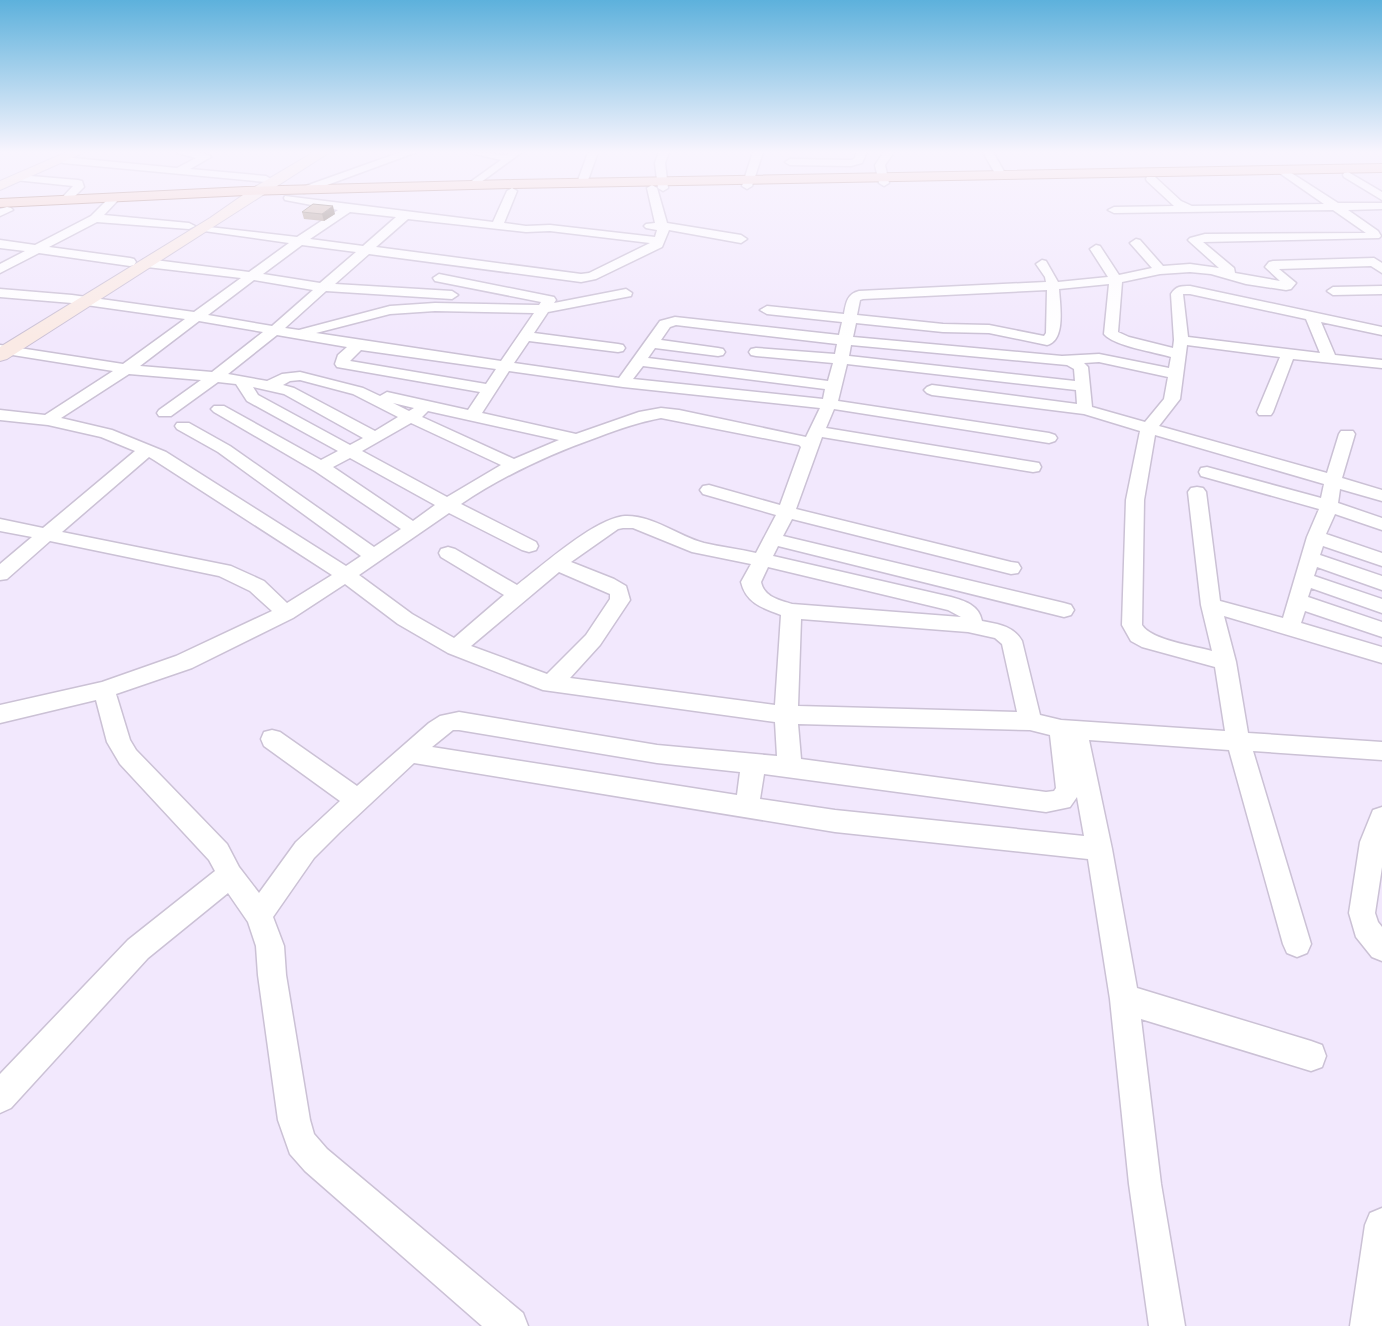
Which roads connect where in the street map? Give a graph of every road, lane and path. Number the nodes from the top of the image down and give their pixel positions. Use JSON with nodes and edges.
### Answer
{"nodes":[{"id":1,"x":99,"y":214,"type":"edge"},
{"id":2,"x":217,"y":214,"type":"edge"},
{"id":3,"x":339,"y":214,"type":"edge"},
{"id":4,"x":396,"y":214,"type":"edge"},
{"id":5,"x":502,"y":214,"type":"edge"},
{"id":6,"x":661,"y":214,"type":"edge"},
{"id":7,"x":1349,"y":214,"type":"edge"},
{"id":8,"x":405,"y":215,"type":"junction"},
{"id":9,"x":95,"y":218,"type":"junction"},
{"id":10,"x":498,"y":224,"type":"junction"},
{"id":11,"x":642,"y":226,"type":"dead end"},
{"id":12,"x":197,"y":227,"type":"junction"},
{"id":13,"x":662,"y":227,"type":"junction"},
{"id":14,"x":1376,"y":230,"type":"edge"},
{"id":15,"x":742,"y":239,"type":"dead end"},
{"id":16,"x":299,"y":240,"type":"junction"},
{"id":17,"x":660,"y":241,"type":"junction"},
{"id":18,"x":1136,"y":243,"type":"dead end"},
{"id":19,"x":0,"y":244,"type":"edge"},
{"id":20,"x":367,"y":248,"type":"junction"},
{"id":21,"x":36,"y":249,"type":"junction"},
{"id":22,"x":1096,"y":249,"type":"dead end"},
{"id":23,"x":130,"y":262,"type":"junction"},
{"id":24,"x":146,"y":263,"type":"junction"},
{"id":25,"x":1042,"y":264,"type":"dead end"},
{"id":26,"x":1379,"y":264,"type":"edge"},
{"id":27,"x":0,"y":269,"type":"edge"},
{"id":28,"x":1160,"y":270,"type":"junction"},
{"id":29,"x":253,"y":276,"type":"junction"},
{"id":30,"x":564,"y":276,"type":"junction"},
{"id":31,"x":439,"y":278,"type":"dead end"},
{"id":32,"x":1238,"y":278,"type":"junction"},
{"id":33,"x":1116,"y":280,"type":"junction"},
{"id":34,"x":1053,"y":286,"type":"junction"},
{"id":35,"x":321,"y":287,"type":"junction"},
{"id":36,"x":1382,"y":290,"type":"edge"},
{"id":37,"x":1333,"y":291,"type":"dead end"},
{"id":38,"x":0,"y":293,"type":"edge"},
{"id":39,"x":626,"y":293,"type":"dead end"},
{"id":40,"x":453,"y":295,"type":"dead end"},
{"id":41,"x":78,"y":300,"type":"junction"},
{"id":42,"x":546,"y":304,"type":"junction"},
{"id":43,"x":767,"y":310,"type":"dead end"},
{"id":44,"x":199,"y":317,"type":"junction"},
{"id":45,"x":1312,"y":318,"type":"junction"},
{"id":46,"x":849,"y":319,"type":"junction"},
{"id":47,"x":275,"y":330,"type":"junction"},
{"id":48,"x":1382,"y":331,"type":"edge"},
{"id":49,"x":300,"y":334,"type":"junction"},
{"id":50,"x":526,"y":336,"type":"junction"},
{"id":51,"x":845,"y":340,"type":"junction"},
{"id":52,"x":652,"y":343,"type":"junction"},
{"id":53,"x":358,"y":345,"type":"junction"},
{"id":54,"x":1180,"y":347,"type":"junction"},
{"id":55,"x":618,"y":348,"type":"dead end"},
{"id":56,"x":2,"y":349,"type":"edge"},
{"id":57,"x":718,"y":352,"type":"dead end"},
{"id":58,"x":756,"y":352,"type":"dead end"},
{"id":59,"x":1288,"y":354,"type":"junction"},
{"id":60,"x":1329,"y":358,"type":"junction"},
{"id":61,"x":841,"y":359,"type":"junction"},
{"id":62,"x":1055,"y":359,"type":"junction"},
{"id":63,"x":639,"y":361,"type":"junction"},
{"id":64,"x":1382,"y":364,"type":"edge"},
{"id":65,"x":505,"y":365,"type":"junction"},
{"id":66,"x":126,"y":369,"type":"junction"},
{"id":67,"x":1175,"y":374,"type":"junction"},
{"id":68,"x":215,"y":377,"type":"junction"},
{"id":69,"x":241,"y":380,"type":"junction"},
{"id":70,"x":623,"y":383,"type":"junction"},
{"id":71,"x":270,"y":386,"type":"junction"},
{"id":72,"x":834,"y":386,"type":"junction"},
{"id":73,"x":1082,"y":386,"type":"junction"},
{"id":74,"x":488,"y":389,"type":"junction"},
{"id":75,"x":693,"y":390,"type":"junction"},
{"id":76,"x":932,"y":390,"type":"dead end"},
{"id":77,"x":358,"y":391,"type":"junction"},
{"id":78,"x":829,"y":404,"type":"junction"},
{"id":79,"x":428,"y":406,"type":"junction"},
{"id":80,"x":219,"y":409,"type":"dead end"},
{"id":81,"x":1085,"y":410,"type":"junction"},
{"id":82,"x":1265,"y":412,"type":"dead end"},
{"id":83,"x":165,"y":413,"type":"dead end"},
{"id":84,"x":661,"y":413,"type":"junction"},
{"id":85,"x":0,"y":415,"type":"edge"},
{"id":86,"x":472,"y":416,"type":"junction"},
{"id":87,"x":410,"y":417,"type":"junction"},
{"id":88,"x":48,"y":420,"type":"junction"},
{"id":89,"x":183,"y":426,"type":"dead end"},
{"id":90,"x":1148,"y":428,"type":"junction"},
{"id":91,"x":1347,"y":434,"type":"dead end"},
{"id":92,"x":375,"y":438,"type":"junction"},
{"id":93,"x":813,"y":438,"type":"junction"},
{"id":94,"x":1049,"y":438,"type":"dead end"},
{"id":95,"x":577,"y":439,"type":"junction"},
{"id":96,"x":147,"y":450,"type":"junction"},
{"id":97,"x":352,"y":452,"type":"junction"},
{"id":98,"x":514,"y":465,"type":"junction"},
{"id":99,"x":1033,"y":467,"type":"dead end"},
{"id":100,"x":321,"y":468,"type":"junction"},
{"id":101,"x":1208,"y":472,"type":"dead end"},
{"id":102,"x":1333,"y":481,"type":"junction"},
{"id":103,"x":709,"y":490,"type":"dead end"},
{"id":104,"x":1197,"y":492,"type":"dead end"},
{"id":105,"x":1382,"y":496,"type":"edge"},
{"id":106,"x":448,"y":505,"type":"junction"},
{"id":107,"x":1329,"y":506,"type":"junction"},
{"id":108,"x":786,"y":512,"type":"junction"},
{"id":109,"x":1382,"y":524,"type":"edge"},
{"id":110,"x":0,"y":526,"type":"edge"},
{"id":111,"x":413,"y":529,"type":"junction"},
{"id":112,"x":46,"y":536,"type":"junction"},
{"id":113,"x":1316,"y":537,"type":"junction"},
{"id":114,"x":772,"y":538,"type":"junction"},
{"id":115,"x":529,"y":546,"type":"dead end"},
{"id":116,"x":448,"y":553,"type":"dead end"},
{"id":117,"x":374,"y":556,"type":"junction"},
{"id":118,"x":1310,"y":558,"type":"junction"},
{"id":119,"x":763,"y":560,"type":"junction"},
{"id":120,"x":1382,"y":560,"type":"edge"},
{"id":121,"x":557,"y":564,"type":"junction"},
{"id":122,"x":1012,"y":568,"type":"dead end"},
{"id":123,"x":0,"y":574,"type":"edge"},
{"id":124,"x":346,"y":575,"type":"junction"},
{"id":125,"x":1304,"y":579,"type":"junction"},
{"id":126,"x":1382,"y":583,"type":"edge"},
{"id":127,"x":518,"y":594,"type":"junction"},
{"id":128,"x":1298,"y":601,"type":"junction"},
{"id":129,"x":1211,"y":605,"type":"junction"},
{"id":130,"x":1382,"y":606,"type":"edge"},
{"id":131,"x":1064,"y":610,"type":"dead end"},
{"id":132,"x":792,"y":611,"type":"junction"},
{"id":133,"x":286,"y":613,"type":"junction"},
{"id":134,"x":972,"y":625,"type":"junction"},
{"id":135,"x":1290,"y":627,"type":"junction"},
{"id":136,"x":1382,"y":630,"type":"edge"},
{"id":137,"x":454,"y":648,"type":"junction"},
{"id":138,"x":1382,"y":655,"type":"edge"},
{"id":139,"x":1225,"y":662,"type":"junction"},
{"id":140,"x":551,"y":684,"type":"junction"},
{"id":141,"x":104,"y":690,"type":"junction"},
{"id":142,"x":0,"y":714,"type":"edge"},
{"id":143,"x":786,"y":715,"type":"junction"},
{"id":144,"x":1030,"y":721,"type":"junction"},
{"id":145,"x":1069,"y":730,"type":"junction"},
{"id":146,"x":272,"y":740,"type":"dead end"},
{"id":147,"x":1238,"y":740,"type":"junction"},
{"id":148,"x":1382,"y":751,"type":"edge"},
{"id":149,"x":409,"y":753,"type":"junction"},
{"id":150,"x":753,"y":765,"type":"junction"},
{"id":151,"x":790,"y":767,"type":"junction"},
{"id":152,"x":358,"y":800,"type":"junction"},
{"id":153,"x":748,"y":808,"type":"junction"},
{"id":154,"x":1382,"y":818,"type":"edge"},
{"id":155,"x":1378,"y":844,"type":"edge"},
{"id":156,"x":1099,"y":849,"type":"junction"},
{"id":157,"x":230,"y":875,"type":"junction"},
{"id":158,"x":259,"y":915,"type":"junction"},
{"id":159,"x":1372,"y":917,"type":"edge"},
{"id":160,"x":1297,"y":944,"type":"dead end"},
{"id":161,"x":1382,"y":948,"type":"edge"},
{"id":162,"x":1124,"y":999,"type":"junction"},
{"id":163,"x":1311,"y":1056,"type":"dead end"},
{"id":164,"x":0,"y":1097,"type":"edge"},
{"id":165,"x":1382,"y":1225,"type":"edge"},
{"id":166,"x":510,"y":1326,"type":"edge"},
{"id":167,"x":1167,"y":1326,"type":"edge"},
{"id":168,"x":1368,"y":1326,"type":"edge"}],
"edges":[{"from":1,"to":9,"type":"street"},
{"from":2,"to":12,"type":"street"},
{"from":3,"to":16,"type":"street"},
{"from":4,"to":8,"type":"street"},
{"from":5,"to":10,"type":"street"},
{"from":6,"to":13,"type":"street"},
{"from":7,"to":14,"type":"street"},
{"from":8,"to":10,"type":"street"},
{"from":8,"to":20,"type":"street"},
{"from":9,"to":12,"type":"street"},
{"from":9,"to":21,"type":"street"},
{"from":10,"to":17,"type":"street"},
{"from":11,"to":13,"type":"street"},
{"from":12,"to":16,"type":"street"},
{"from":12,"to":23,"type":"street"},
{"from":12,"to":24,"type":"street"},
{"from":13,"to":15,"type":"street"},
{"from":13,"to":17,"type":"street"},
{"from":14,"to":32,"type":"street"},
{"from":16,"to":20,"type":"street"},
{"from":16,"to":29,"type":"street"},
{"from":17,"to":30,"type":"street"},
{"from":18,"to":28,"type":"street"},
{"from":19,"to":21,"type":"street"},
{"from":20,"to":30,"type":"street"},
{"from":20,"to":35,"type":"street"},
{"from":21,"to":23,"type":"street"},
{"from":21,"to":27,"type":"street"},
{"from":22,"to":33,"type":"street"},
{"from":23,"to":41,"type":"street"},
{"from":24,"to":29,"type":"street"},
{"from":24,"to":41,"type":"street"},
{"from":25,"to":34,"type":"street"},
{"from":26,"to":32,"type":"street"},
{"from":28,"to":32,"type":"street"},
{"from":28,"to":33,"type":"street"},
{"from":29,"to":35,"type":"street"},
{"from":29,"to":44,"type":"street"},
{"from":30,"to":42,"type":"street"},
{"from":31,"to":42,"type":"street"},
{"from":33,"to":34,"type":"street"},
{"from":33,"to":54,"type":"street"},
{"from":34,"to":46,"type":"street"},
{"from":34,"to":46,"type":"street"},
{"from":35,"to":40,"type":"street"},
{"from":35,"to":47,"type":"street"},
{"from":36,"to":37,"type":"street"},
{"from":38,"to":41,"type":"street"},
{"from":39,"to":42,"type":"street"},
{"from":41,"to":44,"type":"street"},
{"from":41,"to":56,"type":"street"},
{"from":42,"to":49,"type":"street"},
{"from":42,"to":50,"type":"street"},
{"from":43,"to":46,"type":"street"},
{"from":44,"to":47,"type":"street"},
{"from":44,"to":66,"type":"street"},
{"from":45,"to":48,"type":"street"},
{"from":45,"to":54,"type":"street"},
{"from":45,"to":60,"type":"street"},
{"from":46,"to":51,"type":"street"},
{"from":47,"to":49,"type":"street"},
{"from":47,"to":68,"type":"street"},
{"from":49,"to":53,"type":"street"},
{"from":50,"to":55,"type":"street"},
{"from":50,"to":65,"type":"street"},
{"from":51,"to":52,"type":"street"},
{"from":51,"to":61,"type":"street"},
{"from":51,"to":62,"type":"street"},
{"from":52,"to":57,"type":"street"},
{"from":52,"to":63,"type":"street"},
{"from":53,"to":65,"type":"street"},
{"from":53,"to":74,"type":"street"},
{"from":54,"to":59,"type":"street"},
{"from":54,"to":67,"type":"street"},
{"from":56,"to":66,"type":"street"},
{"from":58,"to":61,"type":"street"},
{"from":59,"to":60,"type":"street"},
{"from":59,"to":82,"type":"street"},
{"from":60,"to":64,"type":"street"},
{"from":61,"to":72,"type":"street"},
{"from":61,"to":73,"type":"street"},
{"from":62,"to":67,"type":"street"},
{"from":62,"to":73,"type":"street"},
{"from":63,"to":70,"type":"street"},
{"from":63,"to":72,"type":"street"},
{"from":65,"to":70,"type":"street"},
{"from":65,"to":74,"type":"street"},
{"from":66,"to":68,"type":"street"},
{"from":66,"to":88,"type":"street"},
{"from":67,"to":90,"type":"street"},
{"from":68,"to":69,"type":"street"},
{"from":68,"to":83,"type":"street"},
{"from":69,"to":71,"type":"street"},
{"from":69,"to":97,"type":"street"},
{"from":70,"to":75,"type":"street"},
{"from":71,"to":77,"type":"street"},
{"from":71,"to":92,"type":"street"},
{"from":72,"to":78,"type":"street"},
{"from":73,"to":81,"type":"street"},
{"from":74,"to":86,"type":"street"},
{"from":75,"to":78,"type":"street"},
{"from":75,"to":84,"type":"street"},
{"from":76,"to":81,"type":"street"},
{"from":77,"to":79,"type":"street"},
{"from":77,"to":87,"type":"street"},
{"from":78,"to":93,"type":"street"},
{"from":78,"to":94,"type":"street"},
{"from":79,"to":86,"type":"street"},
{"from":79,"to":87,"type":"street"},
{"from":80,"to":100,"type":"street"},
{"from":81,"to":90,"type":"street"},
{"from":84,"to":93,"type":"street"},
{"from":84,"to":95,"type":"street"},
{"from":85,"to":88,"type":"street"},
{"from":86,"to":95,"type":"street"},
{"from":87,"to":92,"type":"street"},
{"from":87,"to":98,"type":"street"},
{"from":88,"to":96,"type":"street"},
{"from":89,"to":117,"type":"street"},
{"from":90,"to":102,"type":"street"},
{"from":90,"to":139,"type":"street"},
{"from":91,"to":102,"type":"street"},
{"from":92,"to":97,"type":"street"},
{"from":93,"to":99,"type":"street"},
{"from":93,"to":108,"type":"street"},
{"from":95,"to":98,"type":"street"},
{"from":96,"to":112,"type":"street"},
{"from":96,"to":124,"type":"street"},
{"from":97,"to":100,"type":"street"},
{"from":97,"to":106,"type":"street"},
{"from":98,"to":106,"type":"street"},
{"from":100,"to":111,"type":"street"},
{"from":101,"to":107,"type":"street"},
{"from":102,"to":105,"type":"street"},
{"from":102,"to":107,"type":"street"},
{"from":103,"to":108,"type":"street"},
{"from":104,"to":129,"type":"street"},
{"from":106,"to":111,"type":"street"},
{"from":106,"to":115,"type":"street"},
{"from":107,"to":109,"type":"street"},
{"from":107,"to":113,"type":"street"},
{"from":108,"to":114,"type":"street"},
{"from":108,"to":122,"type":"street"},
{"from":110,"to":112,"type":"street"},
{"from":111,"to":117,"type":"street"},
{"from":112,"to":123,"type":"street"},
{"from":112,"to":133,"type":"street"},
{"from":113,"to":118,"type":"street"},
{"from":113,"to":120,"type":"street"},
{"from":114,"to":119,"type":"street"},
{"from":114,"to":131,"type":"street"},
{"from":116,"to":127,"type":"street"},
{"from":117,"to":124,"type":"street"},
{"from":118,"to":125,"type":"street"},
{"from":118,"to":126,"type":"street"},
{"from":119,"to":121,"type":"street"},
{"from":119,"to":132,"type":"street"},
{"from":119,"to":134,"type":"street"},
{"from":121,"to":127,"type":"street"},
{"from":121,"to":140,"type":"street"},
{"from":124,"to":133,"type":"street"},
{"from":124,"to":137,"type":"street"},
{"from":125,"to":128,"type":"street"},
{"from":125,"to":130,"type":"street"},
{"from":127,"to":137,"type":"street"},
{"from":128,"to":135,"type":"street"},
{"from":128,"to":136,"type":"street"},
{"from":129,"to":135,"type":"street"},
{"from":129,"to":139,"type":"street"},
{"from":132,"to":134,"type":"street"},
{"from":132,"to":143,"type":"street"},
{"from":133,"to":141,"type":"street"},
{"from":134,"to":144,"type":"street"},
{"from":135,"to":138,"type":"street"},
{"from":137,"to":140,"type":"street"},
{"from":139,"to":147,"type":"street"},
{"from":140,"to":143,"type":"street"},
{"from":141,"to":142,"type":"street"},
{"from":141,"to":157,"type":"street"},
{"from":143,"to":144,"type":"street"},
{"from":143,"to":151,"type":"street"},
{"from":144,"to":145,"type":"street"},
{"from":145,"to":147,"type":"street"},
{"from":145,"to":151,"type":"street"},
{"from":145,"to":156,"type":"street"},
{"from":146,"to":152,"type":"street"},
{"from":147,"to":148,"type":"street"},
{"from":147,"to":160,"type":"street"},
{"from":149,"to":150,"type":"street"},
{"from":149,"to":152,"type":"street"},
{"from":149,"to":153,"type":"street"},
{"from":150,"to":151,"type":"street"},
{"from":150,"to":153,"type":"street"},
{"from":152,"to":158,"type":"street"},
{"from":153,"to":156,"type":"street"},
{"from":154,"to":155,"type":"street"},
{"from":155,"to":159,"type":"street"},
{"from":156,"to":162,"type":"street"},
{"from":157,"to":158,"type":"street"},
{"from":157,"to":164,"type":"street"},
{"from":158,"to":166,"type":"street"},
{"from":159,"to":161,"type":"street"},
{"from":162,"to":163,"type":"street"},
{"from":162,"to":167,"type":"street"},
{"from":165,"to":168,"type":"street"}]}
